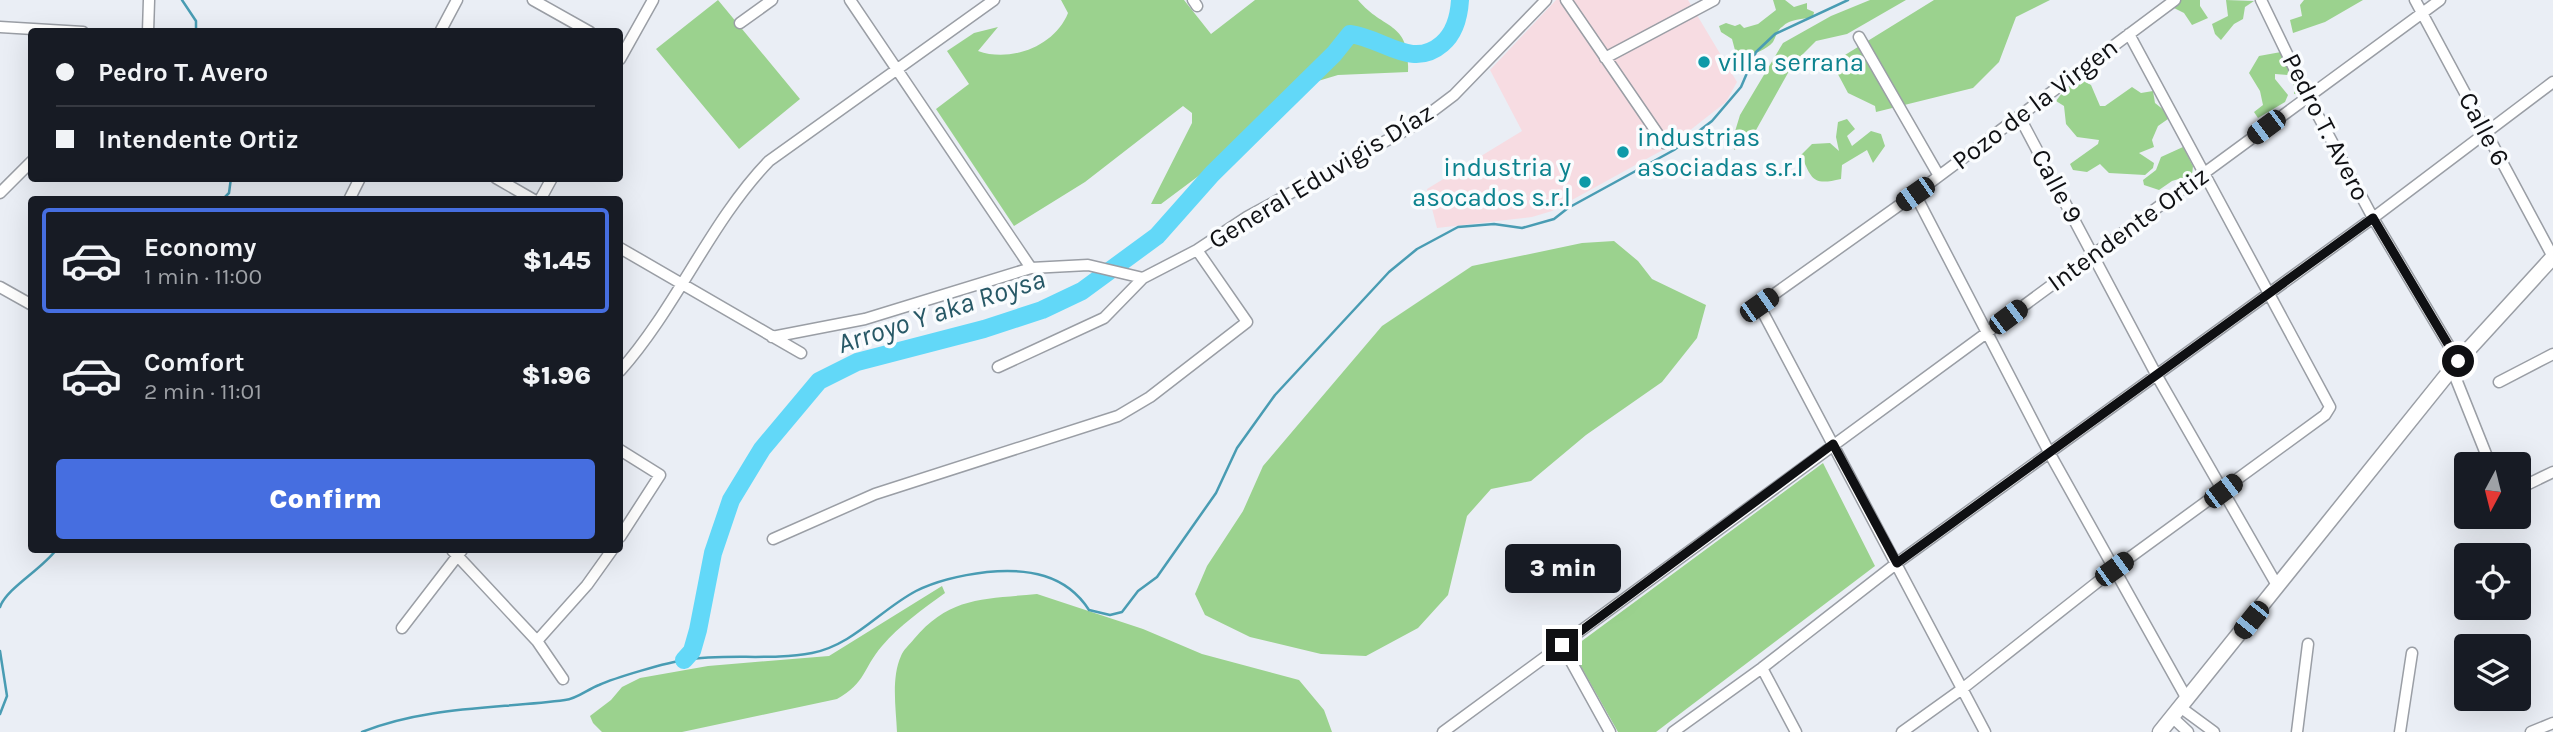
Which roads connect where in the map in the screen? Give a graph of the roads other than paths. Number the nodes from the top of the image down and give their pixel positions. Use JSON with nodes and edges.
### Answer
{"nodes":[{"id":1,"x":149,"y":0,"type":"edge"},
{"id":2,"x":457,"y":0,"type":"edge"},
{"id":3,"x":533,"y":0,"type":"edge"},
{"id":4,"x":653,"y":0,"type":"edge"},
{"id":5,"x":772,"y":0,"type":"edge"},
{"id":6,"x":850,"y":0,"type":"edge"},
{"id":7,"x":993,"y":0,"type":"edge"},
{"id":8,"x":1546,"y":0,"type":"edge"},
{"id":9,"x":1566,"y":0,"type":"edge"},
{"id":10,"x":1714,"y":0,"type":"edge"},
{"id":11,"x":2261,"y":0,"type":"edge"},
{"id":12,"x":2415,"y":0,"type":"edge"},
{"id":13,"x":2440,"y":0,"type":"edge"},
{"id":14,"x":2168,"y":2,"type":"edge"},
{"id":15,"x":2422,"y":13,"type":"junction"},
{"id":16,"x":740,"y":23,"type":"dead end"},
{"id":17,"x":0,"y":27,"type":"edge"},
{"id":18,"x":148,"y":28,"type":"edge"},
{"id":19,"x":442,"y":28,"type":"edge"},
{"id":20,"x":583,"y":28,"type":"edge"},
{"id":21,"x":28,"y":29,"type":"edge"},
{"id":22,"x":2129,"y":34,"type":"junction"},
{"id":23,"x":1859,"y":37,"type":"dead end"},
{"id":24,"x":623,"y":49,"type":"edge"},
{"id":25,"x":1605,"y":58,"type":"junction"},
{"id":26,"x":898,"y":71,"type":"junction"},
{"id":27,"x":2553,"y":82,"type":"edge"},
{"id":28,"x":2308,"y":97,"type":"junction"},
{"id":29,"x":2019,"y":116,"type":"junction"},
{"id":30,"x":2486,"y":132,"type":"junction"},
{"id":31,"x":1664,"y":143,"type":"dead end"},
{"id":32,"x":28,"y":165,"type":"edge"},
{"id":33,"x":2204,"y":173,"type":"junction"},
{"id":34,"x":1939,"y":176,"type":"junction"},
{"id":35,"x":503,"y":182,"type":"edge"},
{"id":36,"x":0,"y":193,"type":"edge"},
{"id":37,"x":1915,"y":194,"type":"junction"},
{"id":38,"x":527,"y":196,"type":"edge"},
{"id":39,"x":2373,"y":218,"type":"junction"},
{"id":40,"x":623,"y":250,"type":"edge"},
{"id":41,"x":1197,"y":250,"type":"junction"},
{"id":42,"x":2093,"y":255,"type":"junction"},
{"id":43,"x":2550,"y":264,"type":"edge"},
{"id":44,"x":1031,"y":268,"type":"junction"},
{"id":45,"x":1143,"y":278,"type":"junction"},
{"id":46,"x":685,"y":284,"type":"junction"},
{"id":47,"x":0,"y":287,"type":"edge"},
{"id":48,"x":2269,"y":294,"type":"junction"},
{"id":49,"x":28,"y":303,"type":"edge"},
{"id":50,"x":1987,"y":333,"type":"junction"},
{"id":51,"x":772,"y":337,"type":"junction"},
{"id":52,"x":801,"y":354,"type":"dead end"},
{"id":53,"x":2553,"y":354,"type":"edge"},
{"id":54,"x":2455,"y":365,"type":"junction"},
{"id":55,"x":623,"y":367,"type":"edge"},
{"id":56,"x":998,"y":367,"type":"dead end"},
{"id":57,"x":2157,"y":376,"type":"junction"},
{"id":58,"x":2499,"y":382,"type":"dead end"},
{"id":59,"x":1833,"y":444,"type":"junction"},
{"id":60,"x":623,"y":452,"type":"edge"},
{"id":61,"x":2486,"y":452,"type":"edge"},
{"id":62,"x":2050,"y":454,"type":"junction"},
{"id":63,"x":2553,"y":472,"type":"edge"},
{"id":64,"x":2531,"y":483,"type":"edge"},
{"id":65,"x":2223,"y":491,"type":"junction"},
{"id":66,"x":623,"y":532,"type":"edge"},
{"id":67,"x":773,"y":539,"type":"dead end"},
{"id":68,"x":457,"y":553,"type":"edge"},
{"id":69,"x":460,"y":553,"type":"edge"},
{"id":70,"x":610,"y":553,"type":"edge"},
{"id":71,"x":1897,"y":563,"type":"junction"},
{"id":72,"x":2114,"y":569,"type":"junction"},
{"id":73,"x":2278,"y":587,"type":"junction"},
{"id":74,"x":402,"y":628,"type":"dead end"},
{"id":75,"x":537,"y":641,"type":"junction"},
{"id":76,"x":2308,"y":644,"type":"dead end"},
{"id":77,"x":1562,"y":645,"type":"junction"},
{"id":78,"x":2412,"y":653,"type":"dead end"},
{"id":79,"x":1762,"y":668,"type":"junction"},
{"id":80,"x":563,"y":679,"type":"dead end"},
{"id":81,"x":1962,"y":689,"type":"junction"},
{"id":82,"x":2180,"y":708,"type":"junction"},
{"id":83,"x":2553,"y":723,"type":"edge"},
{"id":84,"x":1443,"y":732,"type":"edge"},
{"id":85,"x":1610,"y":732,"type":"edge"},
{"id":86,"x":1673,"y":732,"type":"edge"},
{"id":87,"x":1796,"y":732,"type":"edge"},
{"id":88,"x":1902,"y":732,"type":"edge"},
{"id":89,"x":1985,"y":732,"type":"edge"},
{"id":90,"x":2160,"y":732,"type":"edge"},
{"id":91,"x":2188,"y":732,"type":"edge"},
{"id":92,"x":2214,"y":732,"type":"edge"},
{"id":93,"x":2297,"y":732,"type":"edge"},
{"id":94,"x":2400,"y":732,"type":"edge"},
{"id":95,"x":2531,"y":732,"type":"edge"}],
"edges":[{"from":1,"to":18,"type":"street"},
{"from":2,"to":19,"type":"street"},
{"from":3,"to":20,"type":"street"},
{"from":4,"to":24,"type":"street"},
{"from":5,"to":16,"type":"street"},
{"from":6,"to":26,"type":"street"},
{"from":7,"to":26,"type":"street"},
{"from":8,"to":41,"type":"street","name":"General Eduvigis Díaz"},
{"from":9,"to":25,"type":"street"},
{"from":10,"to":25,"type":"street"},
{"from":11,"to":28,"type":"street","name":"Pedro T. Avero"},
{"from":12,"to":15,"type":"street","name":"Calle 6"},
{"from":13,"to":15,"type":"street","name":"Intendente Ortiz"},
{"from":14,"to":22,"type":"street","name":"Pozo de la Virgen"},
{"from":15,"to":28,"type":"street","name":"Intendente Ortiz"},
{"from":15,"to":30,"type":"street","name":"Calle 6"},
{"from":17,"to":21,"type":"street"},
{"from":22,"to":29,"type":"street","name":"Pozo de la Virgen"},
{"from":22,"to":33,"type":"street"},
{"from":23,"to":34,"type":"street"},
{"from":25,"to":31,"type":"street"},
{"from":26,"to":44,"type":"street"},
{"from":26,"to":46,"type":"street"},
{"from":27,"to":30,"type":"street"},
{"from":28,"to":33,"type":"street","name":"Intendente Ortiz"},
{"from":28,"to":39,"type":"street","name":"Pedro T. Avero"},
{"from":29,"to":34,"type":"street","name":"Pozo de la Virgen"},
{"from":29,"to":42,"type":"street","name":"Calle 9"},
{"from":30,"to":39,"type":"street"},
{"from":30,"to":43,"type":"street","name":"Calle 6"},
{"from":32,"to":36,"type":"street"},
{"from":33,"to":42,"type":"street","name":"Intendente Ortiz"},
{"from":33,"to":48,"type":"street"},
{"from":34,"to":37,"type":"street","name":"Pozo de la Virgen"},
{"from":35,"to":38,"type":"street"},
{"from":37,"to":50,"type":"street"},
{"from":37,"to":59,"type":"street","name":"Pozo de la Virgen"},
{"from":39,"to":48,"type":"street"},
{"from":39,"to":54,"type":"street","name":"Pedro T. Avero"},
{"from":40,"to":46,"type":"street"},
{"from":41,"to":45,"type":"street","name":"General Eduvigis Díaz"},
{"from":41,"to":67,"type":"street"},
{"from":42,"to":50,"type":"street","name":"Intendente Ortiz"},
{"from":42,"to":57,"type":"street","name":"Calle 9"},
{"from":43,"to":54,"type":"main road"},
{"from":44,"to":45,"type":"street"},
{"from":44,"to":51,"type":"street"},
{"from":45,"to":56,"type":"street","name":"General Eduvigis Díaz"},
{"from":46,"to":51,"type":"street"},
{"from":46,"to":55,"type":"street"},
{"from":47,"to":49,"type":"street"},
{"from":48,"to":57,"type":"street"},
{"from":48,"to":65,"type":"street"},
{"from":50,"to":59,"type":"street","name":"Intendente Ortiz"},
{"from":50,"to":62,"type":"street"},
{"from":51,"to":52,"type":"street"},
{"from":53,"to":58,"type":"street"},
{"from":54,"to":61,"type":"street","name":"Pedro T. Avero"},
{"from":54,"to":73,"type":"main road"},
{"from":57,"to":62,"type":"street"},
{"from":57,"to":65,"type":"street","name":"Calle 9"},
{"from":59,"to":71,"type":"street"},
{"from":59,"to":77,"type":"street","name":"Intendente Ortiz"},
{"from":60,"to":66,"type":"street"},
{"from":62,"to":71,"type":"street"},
{"from":62,"to":72,"type":"street"},
{"from":63,"to":64,"type":"street"},
{"from":65,"to":72,"type":"street"},
{"from":65,"to":73,"type":"street","name":"Calle 9"},
{"from":68,"to":74,"type":"street"},
{"from":69,"to":75,"type":"street"},
{"from":70,"to":75,"type":"street"},
{"from":71,"to":79,"type":"street"},
{"from":71,"to":81,"type":"street"},
{"from":72,"to":81,"type":"street"},
{"from":72,"to":82,"type":"street"},
{"from":73,"to":82,"type":"main road"},
{"from":75,"to":80,"type":"street"},
{"from":76,"to":93,"type":"street"},
{"from":77,"to":84,"type":"street","name":"Intendente Ortiz"},
{"from":77,"to":85,"type":"street"},
{"from":78,"to":94,"type":"street"},
{"from":79,"to":86,"type":"street"},
{"from":79,"to":87,"type":"street"},
{"from":81,"to":88,"type":"street"},
{"from":81,"to":89,"type":"street"},
{"from":82,"to":90,"type":"main road"},
{"from":82,"to":91,"type":"street"},
{"from":82,"to":92,"type":"street"},
{"from":83,"to":95,"type":"street"}]}
